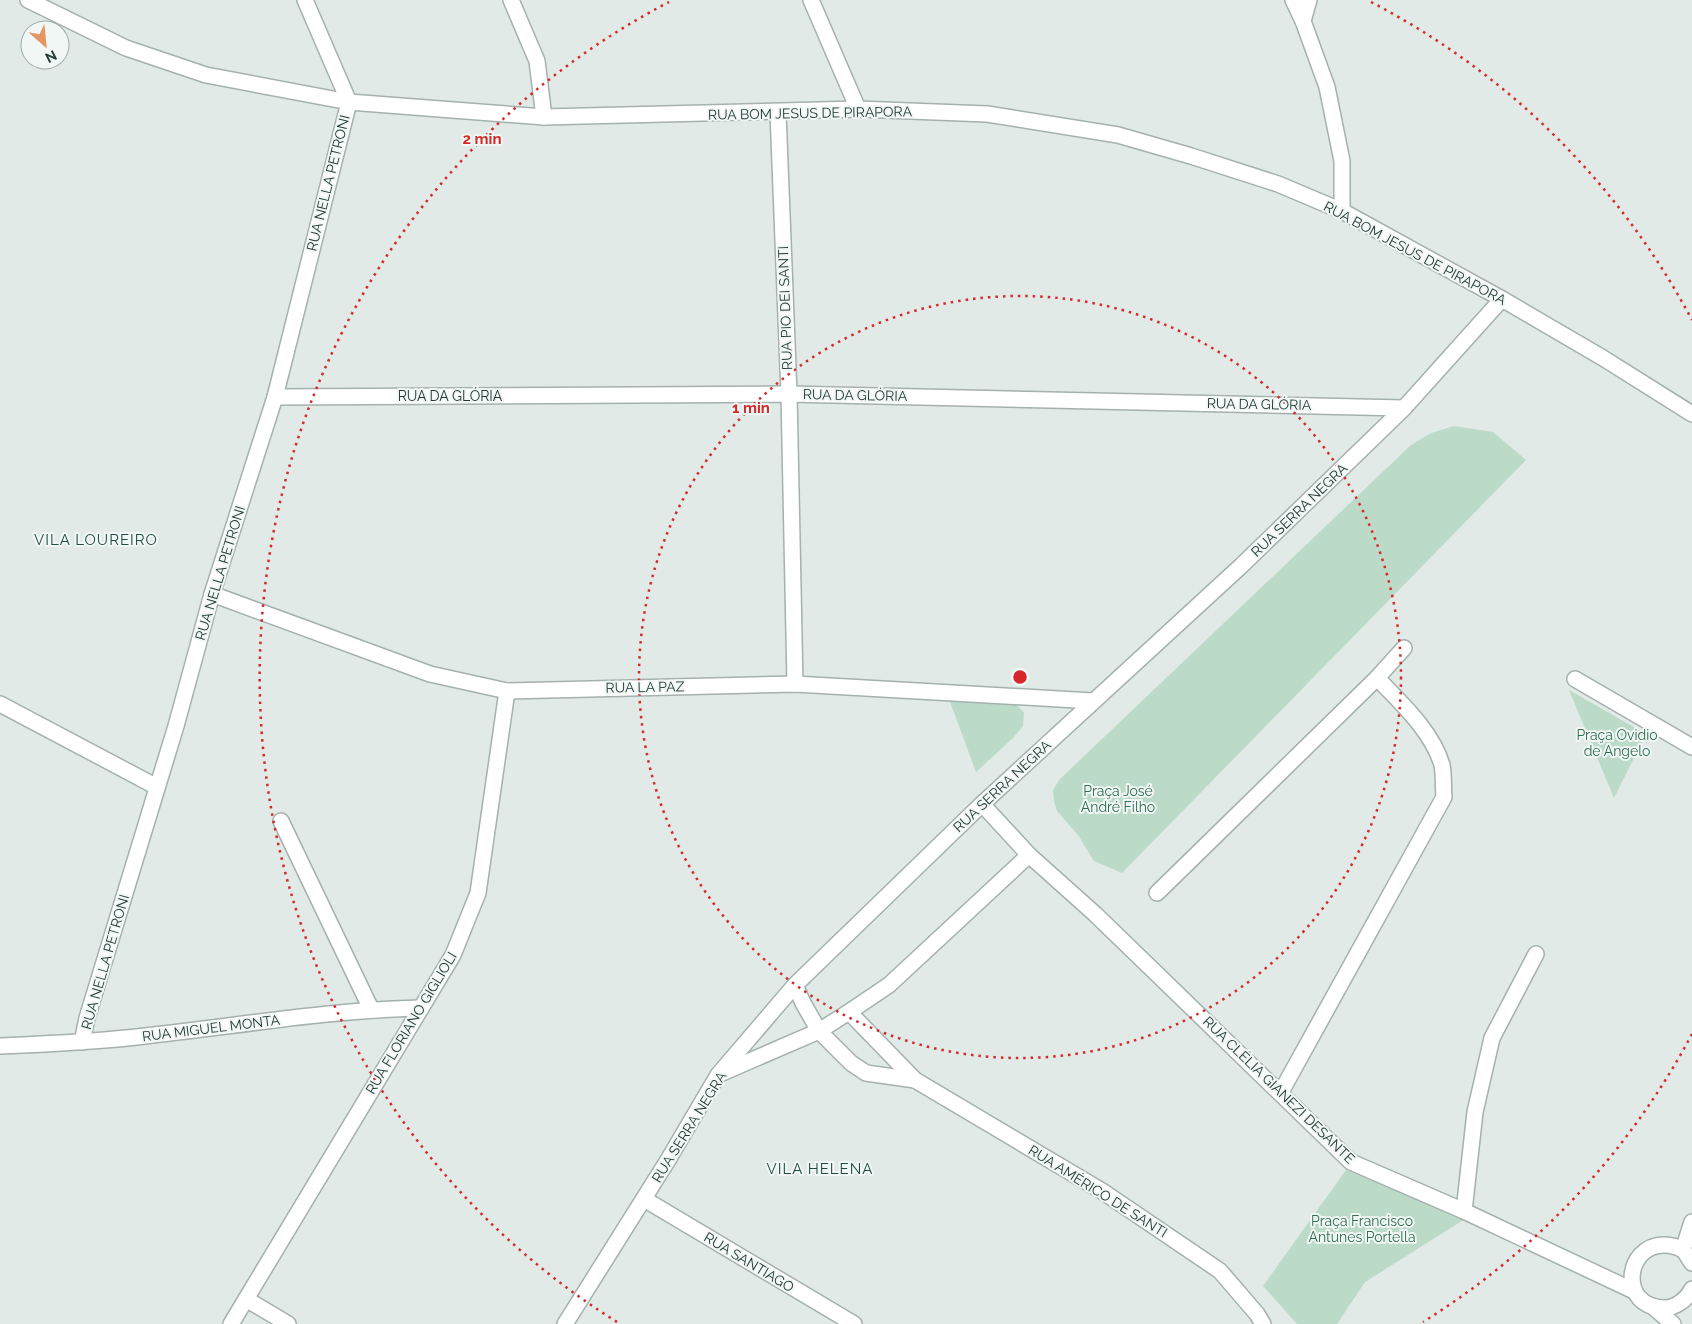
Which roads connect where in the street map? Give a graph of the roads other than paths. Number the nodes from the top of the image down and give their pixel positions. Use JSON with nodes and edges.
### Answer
{"nodes":[{"id":1,"x":28,"y":0,"type":"edge"},
{"id":2,"x":305,"y":0,"type":"edge"},
{"id":3,"x":511,"y":0,"type":"edge"},
{"id":4,"x":811,"y":0,"type":"edge"},
{"id":5,"x":1293,"y":0,"type":"edge"},
{"id":6,"x":1309,"y":0,"type":"edge"},
{"id":7,"x":1303,"y":21,"type":"junction"},
{"id":8,"x":349,"y":102,"type":"junction"},
{"id":9,"x":858,"y":109,"type":"junction"},
{"id":10,"x":778,"y":112,"type":"junction"},
{"id":11,"x":544,"y":117,"type":"junction"},
{"id":12,"x":1342,"y":211,"type":"junction"},
{"id":13,"x":1502,"y":299,"type":"junction"},
{"id":14,"x":789,"y":394,"type":"junction"},
{"id":15,"x":275,"y":397,"type":"junction"},
{"id":16,"x":1404,"y":408,"type":"junction"},
{"id":17,"x":1692,"y":414,"type":"edge"},
{"id":18,"x":212,"y":594,"type":"junction"},
{"id":19,"x":1404,"y":648,"type":"dead end"},
{"id":20,"x":1376,"y":678,"type":"junction"},
{"id":21,"x":1575,"y":679,"type":"dead end"},
{"id":22,"x":795,"y":684,"type":"junction"},
{"id":23,"x":506,"y":690,"type":"junction"},
{"id":24,"x":1093,"y":702,"type":"junction"},
{"id":25,"x":0,"y":704,"type":"edge"},
{"id":26,"x":1692,"y":747,"type":"edge"},
{"id":27,"x":157,"y":787,"type":"junction"},
{"id":28,"x":982,"y":804,"type":"junction"},
{"id":29,"x":281,"y":821,"type":"dead end"},
{"id":30,"x":1029,"y":855,"type":"junction"},
{"id":31,"x":1157,"y":893,"type":"dead end"},
{"id":32,"x":1536,"y":954,"type":"dead end"},
{"id":33,"x":795,"y":984,"type":"junction"},
{"id":34,"x":421,"y":1008,"type":"junction"},
{"id":35,"x":371,"y":1009,"type":"junction"},
{"id":36,"x":849,"y":1012,"type":"junction"},
{"id":37,"x":819,"y":1031,"type":"junction"},
{"id":38,"x":82,"y":1042,"type":"junction"},
{"id":39,"x":0,"y":1046,"type":"edge"},
{"id":40,"x":718,"y":1075,"type":"junction"},
{"id":41,"x":915,"y":1080,"type":"junction"},
{"id":42,"x":1281,"y":1092,"type":"junction"},
{"id":43,"x":644,"y":1199,"type":"junction"},
{"id":44,"x":1464,"y":1210,"type":"junction"},
{"id":45,"x":1692,"y":1222,"type":"edge"},
{"id":46,"x":1683,"y":1250,"type":"junction"},
{"id":47,"x":1692,"y":1263,"type":"edge"},
{"id":48,"x":1692,"y":1290,"type":"edge"},
{"id":49,"x":1634,"y":1291,"type":"junction"},
{"id":50,"x":246,"y":1299,"type":"junction"},
{"id":51,"x":1652,"y":1306,"type":"junction"},
{"id":52,"x":231,"y":1324,"type":"edge"},
{"id":53,"x":288,"y":1324,"type":"edge"},
{"id":54,"x":565,"y":1324,"type":"edge"},
{"id":55,"x":854,"y":1324,"type":"edge"},
{"id":56,"x":1263,"y":1324,"type":"edge"},
{"id":57,"x":1673,"y":1324,"type":"edge"}],
"edges":[{"from":1,"to":8,"type":"street","name":"RUA BOM JESUS DE PIRAPORA"},
{"from":2,"to":8,"type":"street"},
{"from":3,"to":11,"type":"street"},
{"from":4,"to":9,"type":"street"},
{"from":5,"to":7,"type":"street"},
{"from":6,"to":7,"type":"street"},
{"from":7,"to":12,"type":"street"},
{"from":8,"to":11,"type":"street","name":"RUA BOM JESUS DE PIRAPORA"},
{"from":8,"to":15,"type":"street","name":"RUA NELLA PETRONI"},
{"from":9,"to":10,"type":"street","name":"RUA BOM JESUS DE PIRAPORA"},
{"from":9,"to":12,"type":"street","name":"RUA BOM JESUS DE PIRAPORA"},
{"from":10,"to":11,"type":"street","name":"RUA BOM JESUS DE PIRAPORA"},
{"from":10,"to":14,"type":"street","name":"RUA PIO DEI SANTI"},
{"from":12,"to":13,"type":"street","name":"RUA BOM JESUS DE PIRAPORA"},
{"from":13,"to":16,"type":"street","name":"RUA SERRA NEGRA"},
{"from":13,"to":17,"type":"street","name":"RUA BOM JESUS DE PIRAPORA"},
{"from":14,"to":15,"type":"street","name":"RUA DA GLÓRIA"},
{"from":14,"to":16,"type":"street","name":"RUA DA GLÓRIA"},
{"from":14,"to":22,"type":"street","name":"RUA PIO DEI SANTI"},
{"from":15,"to":18,"type":"street","name":"RUA NELLA PETRONI"},
{"from":16,"to":24,"type":"street","name":"RUA SERRA NEGRA"},
{"from":18,"to":23,"type":"street","name":"RUA LA PAZ"},
{"from":18,"to":27,"type":"street","name":"RUA NELLA PETRONI"},
{"from":19,"to":20,"type":"street"},
{"from":20,"to":31,"type":"street"},
{"from":20,"to":42,"type":"street"},
{"from":21,"to":26,"type":"street"},
{"from":22,"to":23,"type":"street","name":"RUA LA PAZ"},
{"from":22,"to":24,"type":"street","name":"RUA LA PAZ"},
{"from":23,"to":34,"type":"street","name":"RUA FLORIANO GIGLIOLI"},
{"from":24,"to":28,"type":"street","name":"RUA SERRA NEGRA"},
{"from":25,"to":27,"type":"street"},
{"from":27,"to":38,"type":"street","name":"RUA NELLA PETRONI"},
{"from":28,"to":30,"type":"street","name":"RUA CLÉLIA GIANEZI DESANTE"},
{"from":28,"to":33,"type":"street","name":"RUA SERRA NEGRA"},
{"from":29,"to":35,"type":"street"},
{"from":30,"to":36,"type":"street"},
{"from":30,"to":42,"type":"street","name":"RUA CLÉLIA GIANEZI DESANTE"},
{"from":32,"to":44,"type":"street"},
{"from":33,"to":37,"type":"street"},
{"from":33,"to":40,"type":"street","name":"RUA SERRA NEGRA"},
{"from":34,"to":35,"type":"street","name":"RUA MIGUEL MONTA"},
{"from":34,"to":50,"type":"street","name":"RUA FLORIANO GIGLIOLI"},
{"from":35,"to":38,"type":"street","name":"RUA MIGUEL MONTA"},
{"from":36,"to":37,"type":"street"},
{"from":36,"to":41,"type":"street"},
{"from":37,"to":40,"type":"street"},
{"from":37,"to":41,"type":"street"},
{"from":38,"to":39,"type":"street","name":"RUA MIGUEL MONTA"},
{"from":40,"to":43,"type":"street","name":"RUA SERRA NEGRA"},
{"from":41,"to":56,"type":"street","name":"RUA AMÉRICO DE SANTI"},
{"from":42,"to":44,"type":"street","name":"RUA CLÉLIA GIANEZI DESANTE"},
{"from":43,"to":54,"type":"street","name":"RUA SERRA NEGRA"},
{"from":43,"to":55,"type":"street","name":"RUA SANTIAGO"},
{"from":44,"to":49,"type":"street","name":"RUA CLÉLIA GIANEZI DESANTE"},
{"from":45,"to":46,"type":"street"},
{"from":46,"to":47,"type":"street"},
{"from":46,"to":49,"type":"street"},
{"from":48,"to":51,"type":"street"},
{"from":49,"to":51,"type":"street","name":"RUA CLÉLIA GIANEZI DESANTE"},
{"from":50,"to":52,"type":"street","name":"RUA FLORIANO GIGLIOLI"},
{"from":50,"to":53,"type":"street"},
{"from":51,"to":57,"type":"street","name":"RUA CLÉLIA GIANEZI DESANTE"}]}
